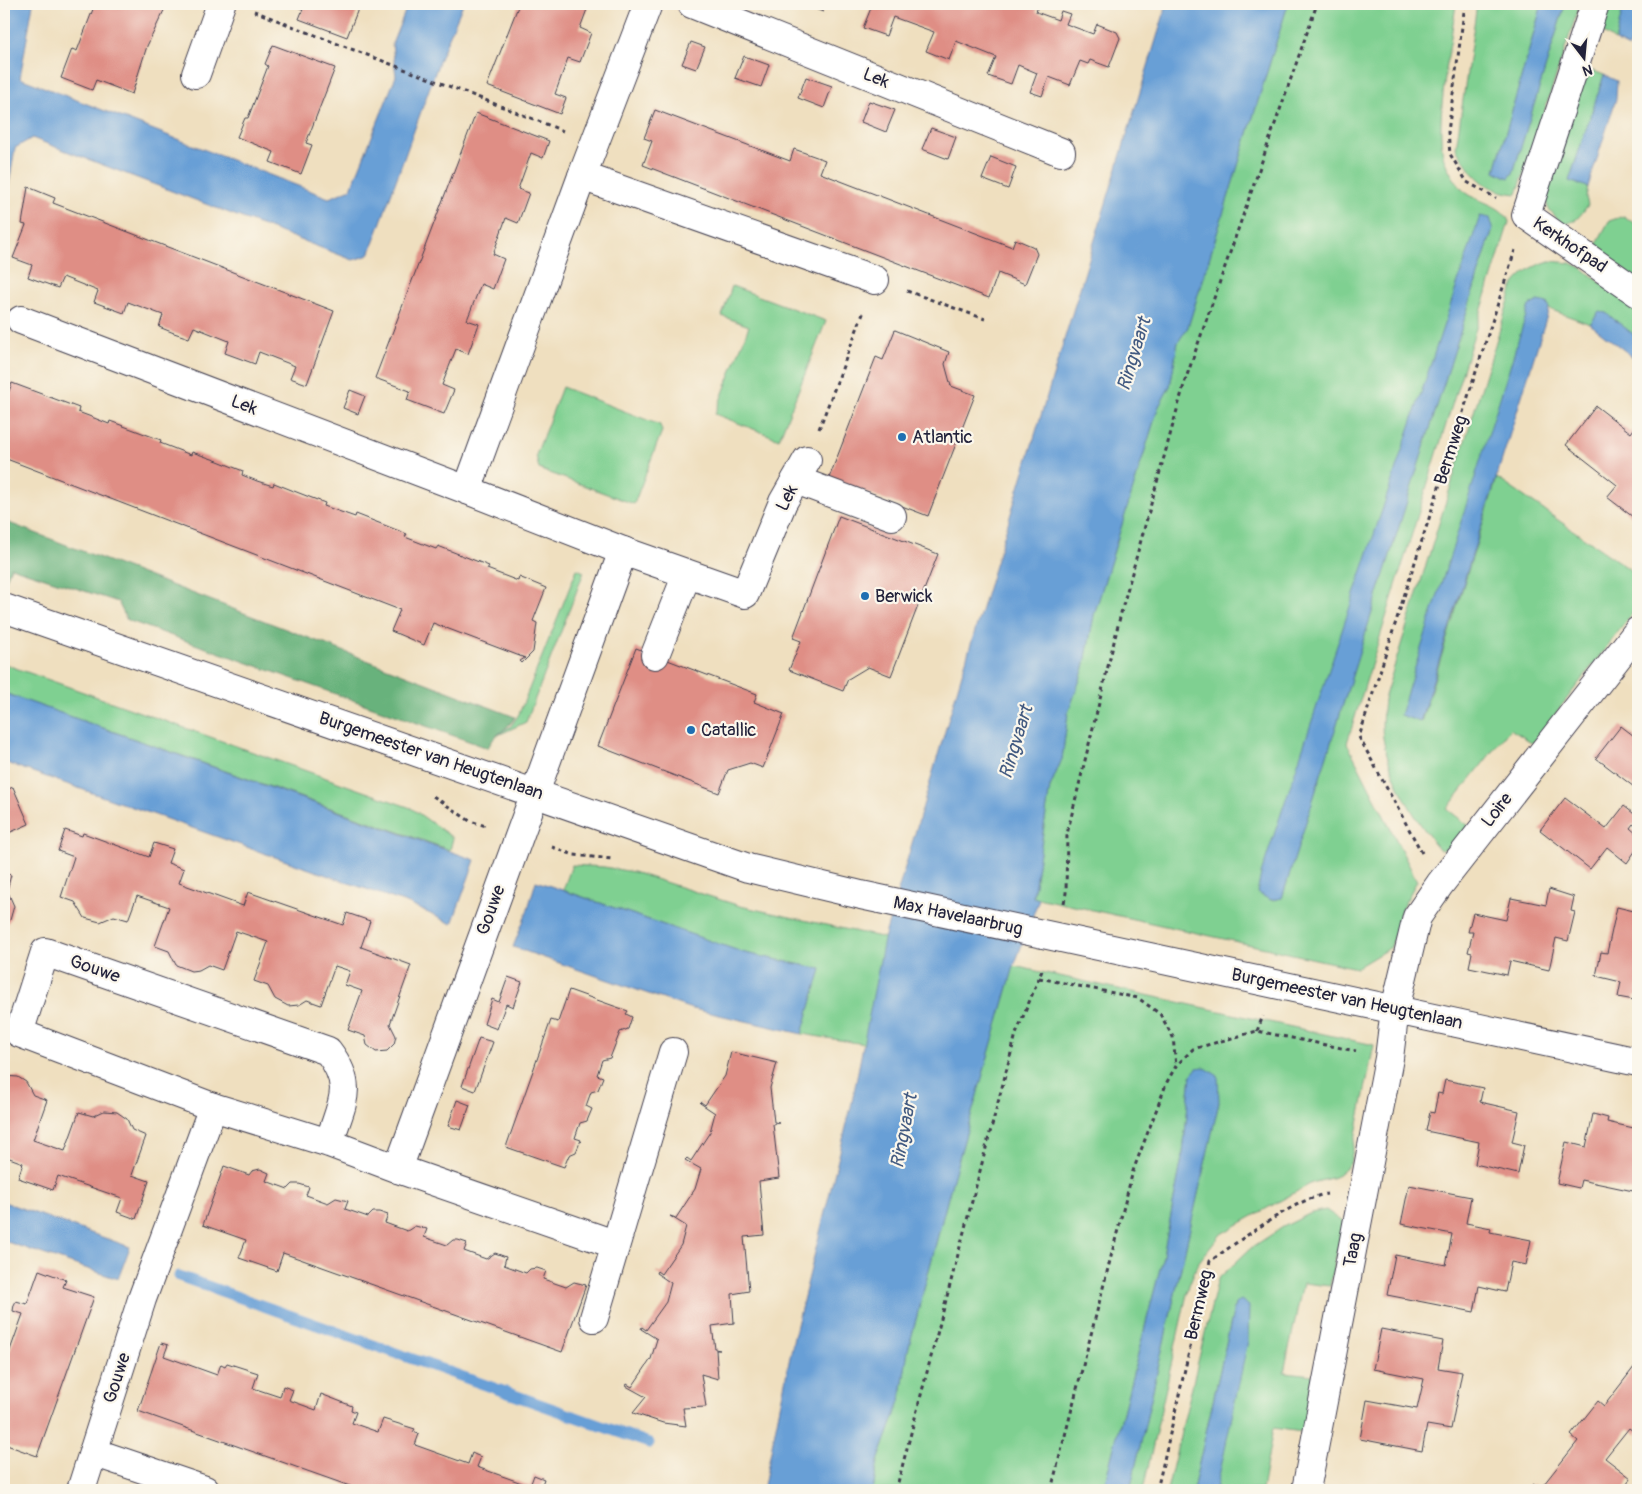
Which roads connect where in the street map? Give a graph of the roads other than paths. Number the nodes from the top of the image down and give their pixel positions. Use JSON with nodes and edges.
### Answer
{"nodes":[{"id":1,"x":221,"y":4,"type":"edge"},
{"id":2,"x":648,"y":4,"type":"edge"},
{"id":3,"x":692,"y":4,"type":"edge"},
{"id":4,"x":1595,"y":4,"type":"edge"},
{"id":5,"x":196,"y":74,"type":"dead end"},
{"id":6,"x":1061,"y":152,"type":"dead end"},
{"id":7,"x":582,"y":176,"type":"junction"},
{"id":8,"x":875,"y":280,"type":"road end"},
{"id":9,"x":1638,"y":294,"type":"edge"},
{"id":10,"x":21,"y":320,"type":"dead end"},
{"id":11,"x":467,"y":490,"type":"junction"},
{"id":12,"x":892,"y":518,"type":"dead end"},
{"id":13,"x":623,"y":551,"type":"junction"},
{"id":14,"x":687,"y":574,"type":"junction"},
{"id":15,"x":4,"y":608,"type":"edge"},
{"id":16,"x":1638,"y":631,"type":"edge"},
{"id":17,"x":655,"y":655,"type":"dead end"},
{"id":18,"x":534,"y":792,"type":"junction"},
{"id":19,"x":861,"y":895,"type":"joint"},
{"id":20,"x":1056,"y":937,"type":"joint"},
{"id":21,"x":1395,"y":1009,"type":"junction"},
{"id":22,"x":673,"y":1052,"type":"dead end"},
{"id":23,"x":1638,"y":1062,"type":"edge"},
{"id":24,"x":213,"y":1107,"type":"junction"},
{"id":25,"x":329,"y":1143,"type":"junction"},
{"id":26,"x":398,"y":1169,"type":"junction"},
{"id":27,"x":614,"y":1244,"type":"junction"},
{"id":28,"x":594,"y":1318,"type":"dead end"},
{"id":29,"x":93,"y":1452,"type":"junction"},
{"id":30,"x":81,"y":1490,"type":"edge"},
{"id":31,"x":205,"y":1490,"type":"edge"},
{"id":32,"x":1306,"y":1490,"type":"edge"}],
"edges":[{"from":1,"to":5,"type":"street"},
{"from":2,"to":7,"type":"street"},
{"from":3,"to":6,"type":"street","name":"Lek"},
{"from":4,"to":9,"type":"street","name":"Kerkhofpad"},
{"from":7,"to":8,"type":"street"},
{"from":7,"to":11,"type":"street"},
{"from":10,"to":11,"type":"street","name":"Lek"},
{"from":11,"to":13,"type":"street","name":"Lek"},
{"from":12,"to":14,"type":"street","name":"Lek"},
{"from":13,"to":14,"type":"street","name":"Lek"},
{"from":13,"to":18,"type":"street"},
{"from":14,"to":17,"type":"street"},
{"from":15,"to":18,"type":"street","name":"Burgemeester van Heugtenlaan"},
{"from":16,"to":21,"type":"street","name":"Loire"},
{"from":18,"to":19,"type":"street","name":"Burgemeester van Heugtenlaan"},
{"from":18,"to":26,"type":"street","name":"Gouwe"},
{"from":19,"to":20,"type":"street","name":"Max Havelaarbrug"},
{"from":20,"to":21,"type":"street","name":"Burgemeester van Heugtenlaan"},
{"from":21,"to":23,"type":"street","name":"Burgemeester van Heugtenlaan"},
{"from":21,"to":32,"type":"street","name":"Taag"},
{"from":22,"to":27,"type":"street"},
{"from":24,"to":25,"type":"street","name":"Gouwe"},
{"from":24,"to":25,"type":"street","name":"Gouwe"},
{"from":24,"to":29,"type":"street","name":"Gouwe"},
{"from":25,"to":26,"type":"street","name":"Gouwe"},
{"from":26,"to":27,"type":"street","name":"Gouwe"},
{"from":27,"to":28,"type":"street"},
{"from":29,"to":30,"type":"street","name":"Gouwe"},
{"from":29,"to":31,"type":"street"}]}
